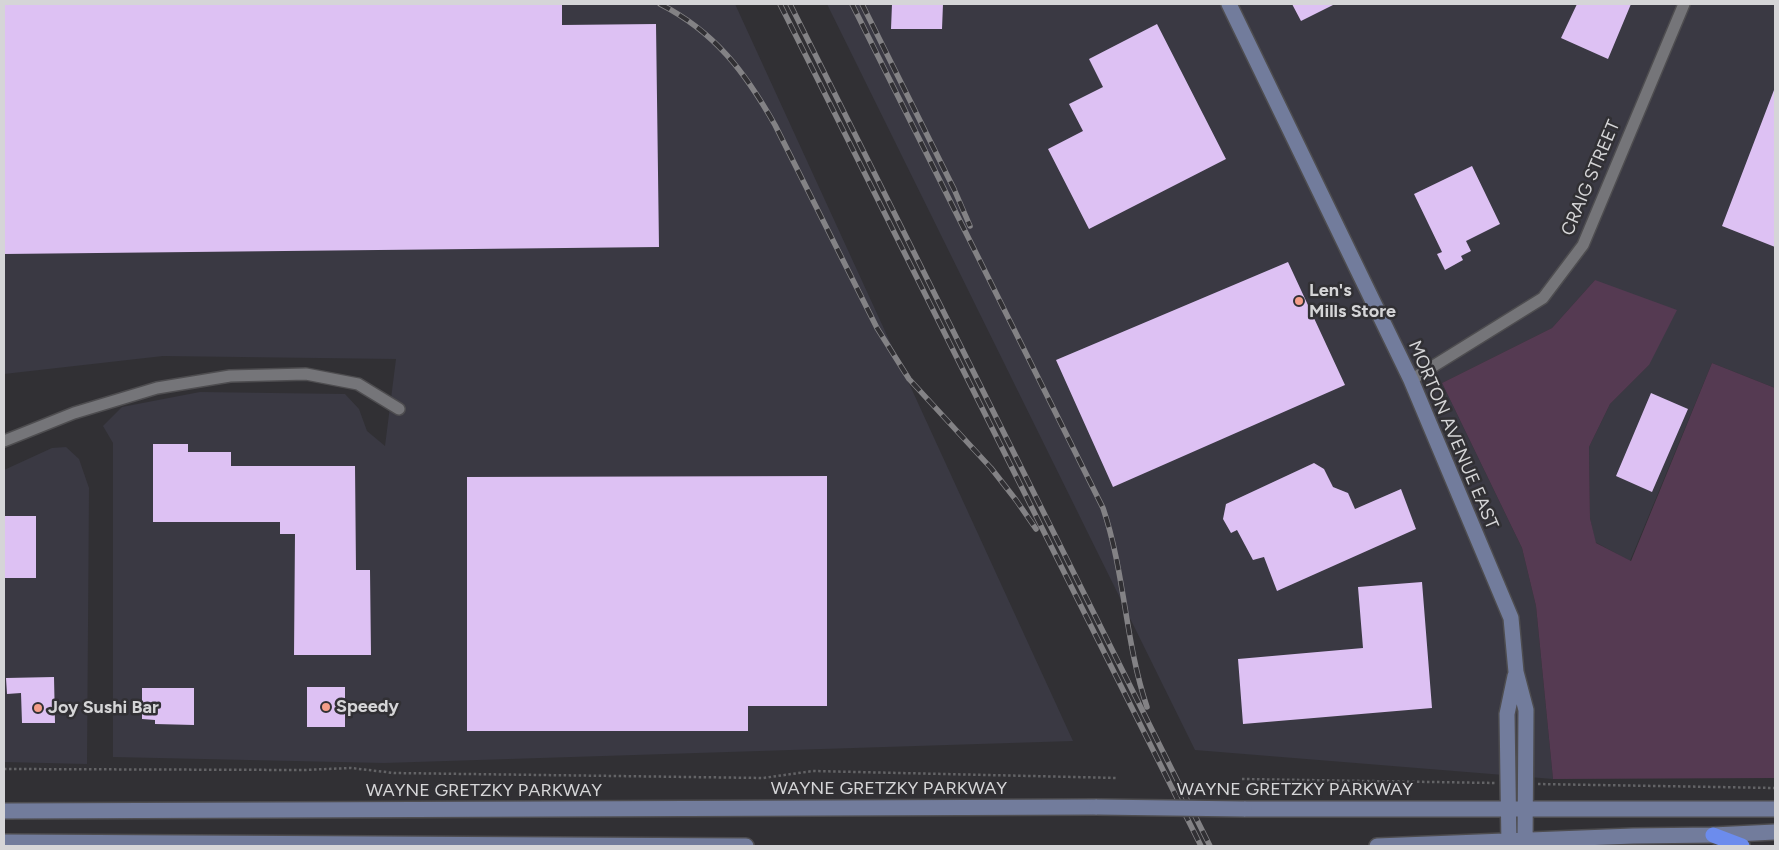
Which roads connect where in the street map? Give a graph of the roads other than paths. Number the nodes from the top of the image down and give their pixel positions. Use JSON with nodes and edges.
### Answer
{"nodes":[{"id":1,"x":1229,"y":4,"type":"edge"},
{"id":2,"x":1684,"y":4,"type":"edge"},
{"id":3,"x":1411,"y":380,"type":"junction"},
{"id":4,"x":399,"y":409,"type":"dead end"},
{"id":5,"x":4,"y":441,"type":"edge"},
{"id":6,"x":1516,"y":672,"type":"junction"},
{"id":7,"x":1508,"y":809,"type":"junction"},
{"id":8,"x":1526,"y":809,"type":"junction"},
{"id":9,"x":1775,"y":809,"type":"edge"},
{"id":10,"x":4,"y":811,"type":"edge"},
{"id":11,"x":1775,"y":832,"type":"edge"},
{"id":12,"x":1714,"y":835,"type":"junction"},
{"id":13,"x":4,"y":842,"type":"edge"},
{"id":14,"x":1509,"y":844,"type":"edge"},
{"id":15,"x":1525,"y":844,"type":"edge"},
{"id":16,"x":746,"y":846,"type":"edge"},
{"id":17,"x":1377,"y":846,"type":"edge"},
{"id":18,"x":1742,"y":846,"type":"edge"}],
"edges":[{"from":1,"to":3,"type":"main road","name":"MORTON AVENUE EAST"},
{"from":2,"to":3,"type":"street","name":"CRAIG STREET"},
{"from":3,"to":6,"type":"main road","name":"MORTON AVENUE EAST"},
{"from":4,"to":5,"type":"street"},
{"from":6,"to":7,"type":"main road","name":"MORTON AVENUE EAST"},
{"from":6,"to":8,"type":"main road","name":"MORTON AVENUE EAST"},
{"from":7,"to":8,"type":"main road","name":"WAYNE GRETZKY PARKWAY"},
{"from":7,"to":10,"type":"main road","name":"WAYNE GRETZKY PARKWAY","bridge":true},
{"from":7,"to":14,"type":"main road","name":"MORTON AVENUE EAST"},
{"from":8,"to":9,"type":"main road","name":"WAYNE GRETZKY PARKWAY"},
{"from":8,"to":15,"type":"main road","name":"MORTON AVENUE EAST"},
{"from":11,"to":12,"type":"main road"},
{"from":12,"to":15,"type":"main road"},
{"from":12,"to":18,"type":"highway"},
{"from":13,"to":16,"type":"main road"},
{"from":14,"to":15,"type":"main road"},
{"from":14,"to":17,"type":"main road"}]}
